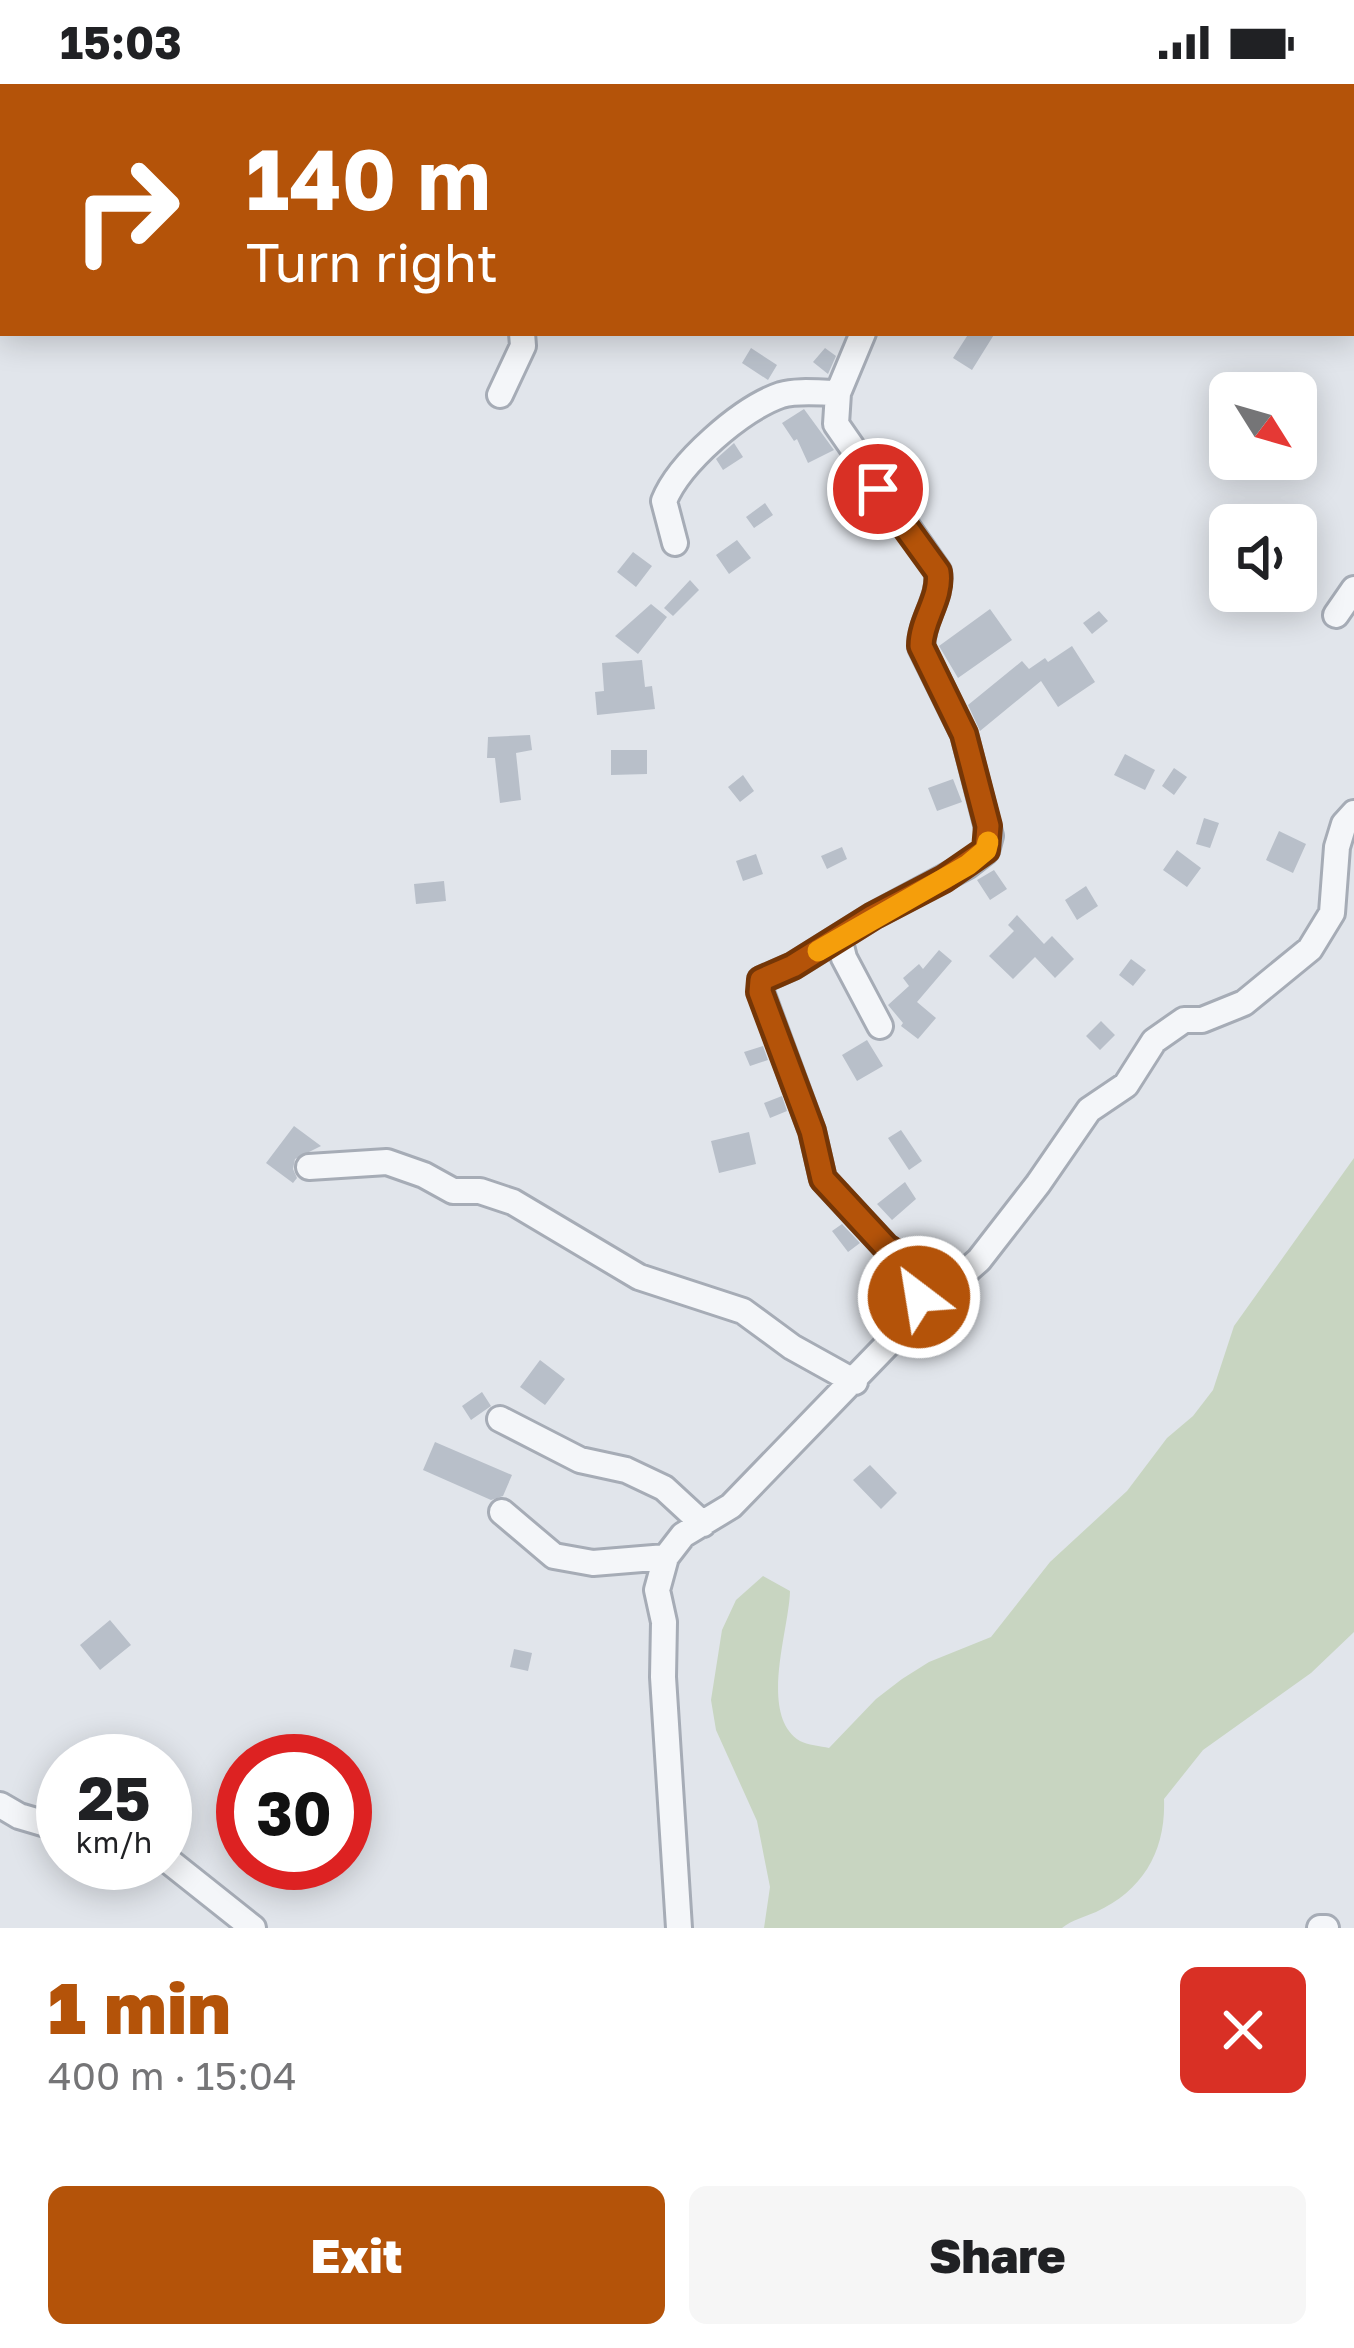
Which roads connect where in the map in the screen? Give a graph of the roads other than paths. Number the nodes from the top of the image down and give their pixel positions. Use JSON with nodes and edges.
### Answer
{"nodes":[{"id":1,"x":522,"y":336,"type":"edge"},
{"id":2,"x":862,"y":336,"type":"edge"},
{"id":3,"x":838,"y":393,"type":"junction"},
{"id":4,"x":500,"y":395,"type":"dead end"},
{"id":5,"x":675,"y":543,"type":"dead end"},
{"id":6,"x":1354,"y":590,"type":"edge"},
{"id":7,"x":1336,"y":615,"type":"dead end"},
{"id":8,"x":1354,"y":813,"type":"edge"},
{"id":9,"x":839,"y":938,"type":"junction"},
{"id":10,"x":880,"y":1026,"type":"dead end"},
{"id":11,"x":309,"y":1168,"type":"dead end"},
{"id":12,"x":913,"y":1318,"type":"junction"},
{"id":13,"x":855,"y":1382,"type":"junction"},
{"id":14,"x":500,"y":1419,"type":"dead end"},
{"id":15,"x":502,"y":1512,"type":"dead end"},
{"id":16,"x":703,"y":1525,"type":"junction"},
{"id":17,"x":666,"y":1557,"type":"junction"},
{"id":18,"x":0,"y":1805,"type":"edge"},
{"id":19,"x":36,"y":1821,"type":"edge"},
{"id":20,"x":192,"y":1879,"type":"edge"},
{"id":21,"x":253,"y":1928,"type":"edge"},
{"id":22,"x":680,"y":1928,"type":"edge"}],
"edges":[{"from":1,"to":4,"type":"street"},
{"from":2,"to":3,"type":"street"},
{"from":3,"to":5,"type":"street"},
{"from":3,"to":9,"type":"street"},
{"from":6,"to":7,"type":"street"},
{"from":8,"to":12,"type":"street"},
{"from":9,"to":10,"type":"street"},
{"from":9,"to":12,"type":"street"},
{"from":11,"to":13,"type":"street"},
{"from":12,"to":13,"type":"street"},
{"from":13,"to":16,"type":"street"},
{"from":14,"to":16,"type":"street"},
{"from":15,"to":17,"type":"street"},
{"from":16,"to":17,"type":"street"},
{"from":17,"to":22,"type":"street"},
{"from":18,"to":19,"type":"street"},
{"from":20,"to":21,"type":"street"}]}
